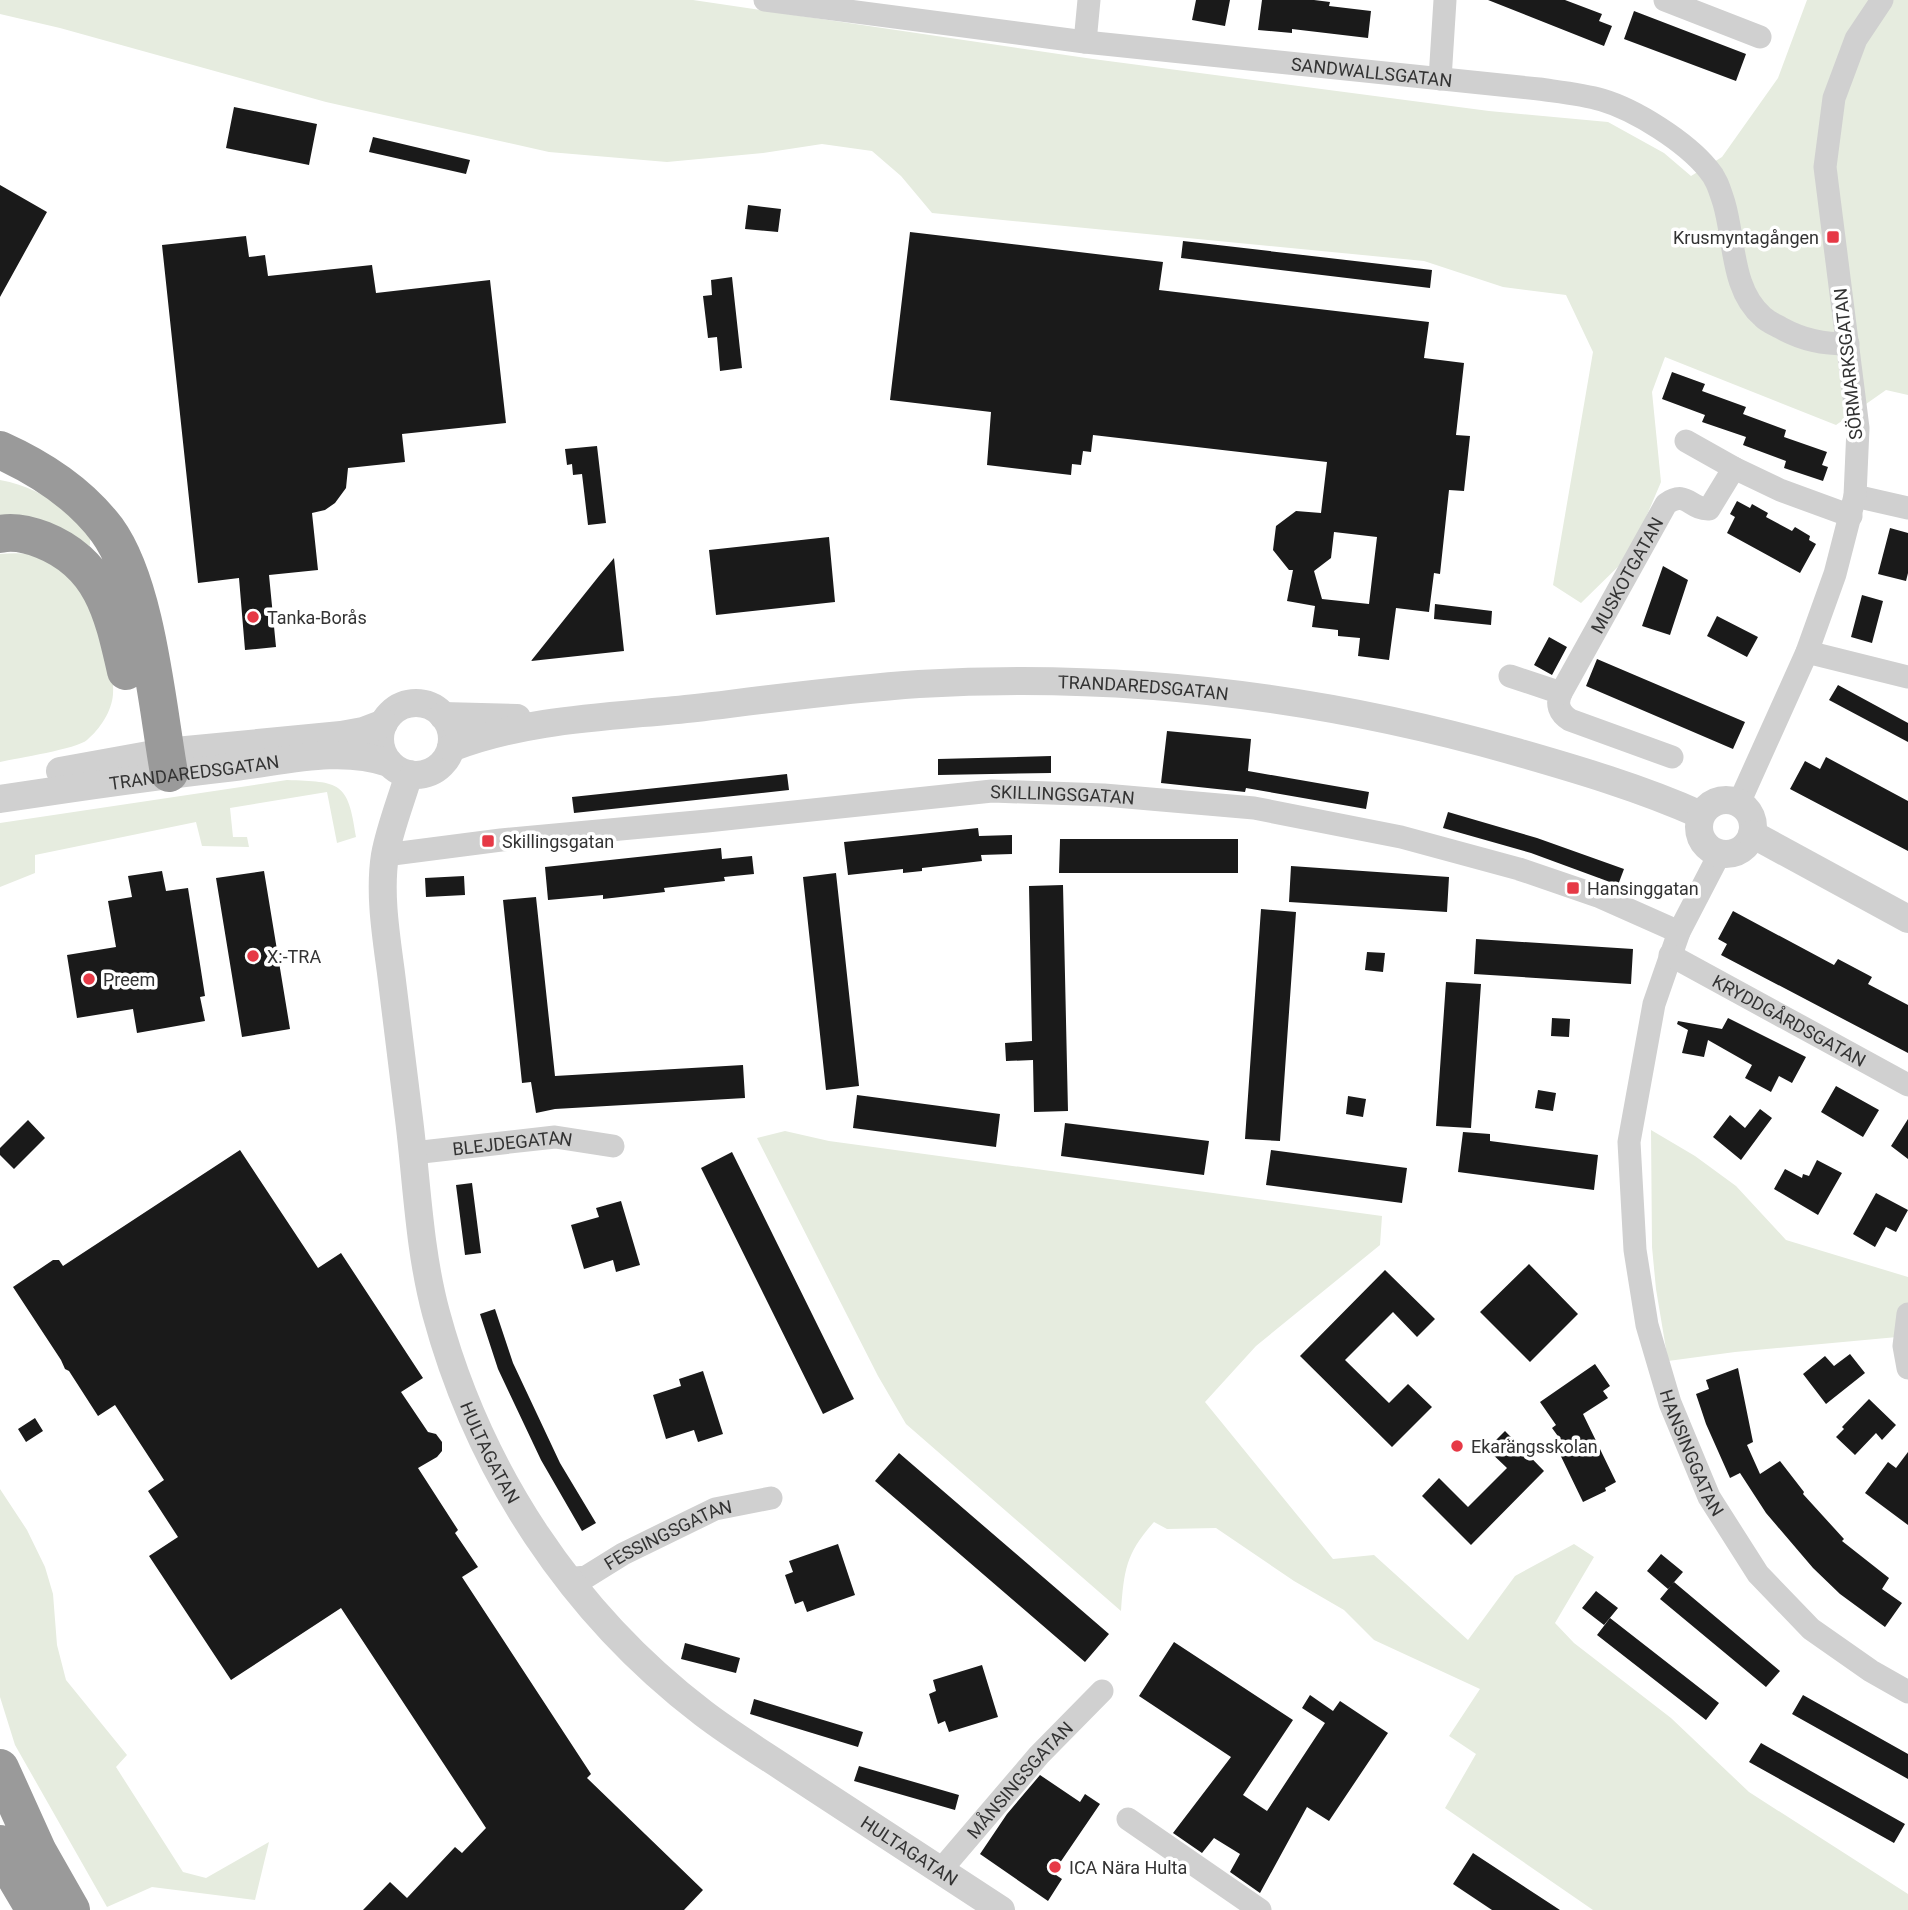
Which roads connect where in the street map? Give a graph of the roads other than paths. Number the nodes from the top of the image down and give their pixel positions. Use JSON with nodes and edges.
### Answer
{"nodes":[{"id":1,"x":765,"y":0,"type":"edge"},
{"id":2,"x":1089,"y":0,"type":"edge"},
{"id":3,"x":1445,"y":0,"type":"edge"},
{"id":4,"x":1665,"y":0,"type":"edge"},
{"id":5,"x":1882,"y":0,"type":"edge"},
{"id":6,"x":1760,"y":37,"type":"dead end"},
{"id":7,"x":1085,"y":42,"type":"junction"},
{"id":8,"x":1440,"y":79,"type":"junction"},
{"id":9,"x":1848,"y":344,"type":"junction"},
{"id":10,"x":1686,"y":441,"type":"dead end"},
{"id":11,"x":0,"y":450,"type":"edge"},
{"id":12,"x":1734,"y":468,"type":"junction"},
{"id":13,"x":1853,"y":506,"type":"junction"},
{"id":14,"x":1908,"y":508,"type":"edge"},
{"id":15,"x":0,"y":534,"type":"edge"},
{"id":16,"x":1807,"y":652,"type":"junction"},
{"id":17,"x":1510,"y":676,"type":"dead end"},
{"id":18,"x":1908,"y":677,"type":"edge"},
{"id":19,"x":1561,"y":692,"type":"junction"},
{"id":20,"x":443,"y":716,"type":"junction"},
{"id":21,"x":573,"y":720,"type":"junction"},
{"id":22,"x":384,"y":723,"type":"junction"},
{"id":23,"x":451,"y":748,"type":"junction"},
{"id":24,"x":1672,"y":757,"type":"dead end"},
{"id":25,"x":155,"y":764,"type":"junction"},
{"id":26,"x":399,"y":769,"type":"junction"},
{"id":27,"x":0,"y":789,"type":"edge"},
{"id":28,"x":0,"y":799,"type":"edge"},
{"id":29,"x":1739,"y":803,"type":"junction"},
{"id":30,"x":1700,"y":816,"type":"junction"},
{"id":31,"x":1752,"y":834,"type":"junction"},
{"id":32,"x":1720,"y":853,"type":"junction"},
{"id":33,"x":385,"y":855,"type":"junction"},
{"id":34,"x":1908,"y":919,"type":"edge"},
{"id":35,"x":1679,"y":932,"type":"junction"},
{"id":36,"x":1670,"y":955,"type":"junction"},
{"id":37,"x":1908,"y":1086,"type":"edge"},
{"id":38,"x":613,"y":1146,"type":"dead end"},
{"id":39,"x":413,"y":1153,"type":"junction"},
{"id":40,"x":1908,"y":1314,"type":"edge"},
{"id":41,"x":1908,"y":1368,"type":"edge"},
{"id":42,"x":771,"y":1498,"type":"dead end"},
{"id":43,"x":567,"y":1579,"type":"junction"},
{"id":44,"x":1101,"y":1691,"type":"dead end"},
{"id":45,"x":1908,"y":1692,"type":"edge"},
{"id":46,"x":0,"y":1768,"type":"edge"},
{"id":47,"x":1128,"y":1819,"type":"dead end"},
{"id":48,"x":0,"y":1844,"type":"edge"},
{"id":49,"x":940,"y":1871,"type":"junction"},
{"id":50,"x":35,"y":1910,"type":"edge"},
{"id":51,"x":71,"y":1910,"type":"edge"},
{"id":52,"x":1000,"y":1910,"type":"edge"},
{"id":53,"x":1260,"y":1910,"type":"edge"}],
"edges":[{"from":1,"to":7,"type":"street","name":"SANDWALLSGATAN"},
{"from":2,"to":7,"type":"street"},
{"from":3,"to":8,"type":"street"},
{"from":4,"to":6,"type":"street"},
{"from":5,"to":9,"type":"street","name":"SÖRMARKSGATAN"},
{"from":7,"to":8,"type":"street","name":"SANDWALLSGATAN"},
{"from":8,"to":9,"type":"street","name":"SANDWALLSGATAN"},
{"from":9,"to":13,"type":"street","name":"SÖRMARKSGATAN"},
{"from":10,"to":12,"type":"street"},
{"from":11,"to":25,"type":"highway"},
{"from":12,"to":13,"type":"street"},
{"from":12,"to":19,"type":"street","name":"MUSKOTGATAN"},
{"from":13,"to":14,"type":"street"},
{"from":13,"to":16,"type":"street","name":"SÖRMARKSGATAN"},
{"from":15,"to":25,"type":"highway"},
{"from":16,"to":18,"type":"street"},
{"from":16,"to":29,"type":"street","name":"SÖRMARKSGATAN"},
{"from":17,"to":19,"type":"street"},
{"from":19,"to":24,"type":"street"},
{"from":20,"to":21,"type":"street","name":"TRANDAREDSGATAN"},
{"from":20,"to":22,"type":"street","name":"TRANDAREDSGATAN"},
{"from":20,"to":23,"type":"street"},
{"from":21,"to":23,"type":"street","name":"TRANDAREDSGATAN"},
{"from":21,"to":30,"type":"street","name":"TRANDAREDSGATAN"},
{"from":22,"to":25,"type":"street","name":"TRANDAREDSGATAN"},
{"from":22,"to":26,"type":"street"},
{"from":23,"to":26,"type":"street","name":"TRANDAREDSGATAN"},
{"from":25,"to":26,"type":"street","name":"TRANDAREDSGATAN"},
{"from":25,"to":27,"type":"street","name":"TRANDAREDSGATAN"},
{"from":25,"to":28,"type":"street","name":"TRANDAREDSGATAN"},
{"from":26,"to":33,"type":"street","name":"HULTAGATAN"},
{"from":29,"to":30,"type":"street"},
{"from":29,"to":31,"type":"street"},
{"from":30,"to":32,"type":"street"},
{"from":31,"to":32,"type":"street"},
{"from":31,"to":34,"type":"street"},
{"from":32,"to":35,"type":"street","name":"HANSINGGATAN"},
{"from":33,"to":35,"type":"street","name":"SKILLINGSGATAN"},
{"from":33,"to":39,"type":"street","name":"HULTAGATAN"},
{"from":35,"to":36,"type":"street","name":"HANSINGGATAN"},
{"from":36,"to":37,"type":"street","name":"KRYDDGÅRDSGATAN"},
{"from":36,"to":45,"type":"street","name":"HANSINGGATAN"},
{"from":38,"to":39,"type":"street","name":"BLEJDEGATAN"},
{"from":39,"to":43,"type":"street","name":"HULTAGATAN"},
{"from":40,"to":41,"type":"street"},
{"from":42,"to":43,"type":"street","name":"FESSINGSGATAN"},
{"from":43,"to":49,"type":"street","name":"HULTAGATAN"},
{"from":44,"to":49,"type":"street","name":"MÅNSINGSGATAN"},
{"from":46,"to":51,"type":"highway"},
{"from":47,"to":53,"type":"street"},
{"from":48,"to":50,"type":"highway"},
{"from":49,"to":52,"type":"street","name":"HULTAGATAN"}]}
